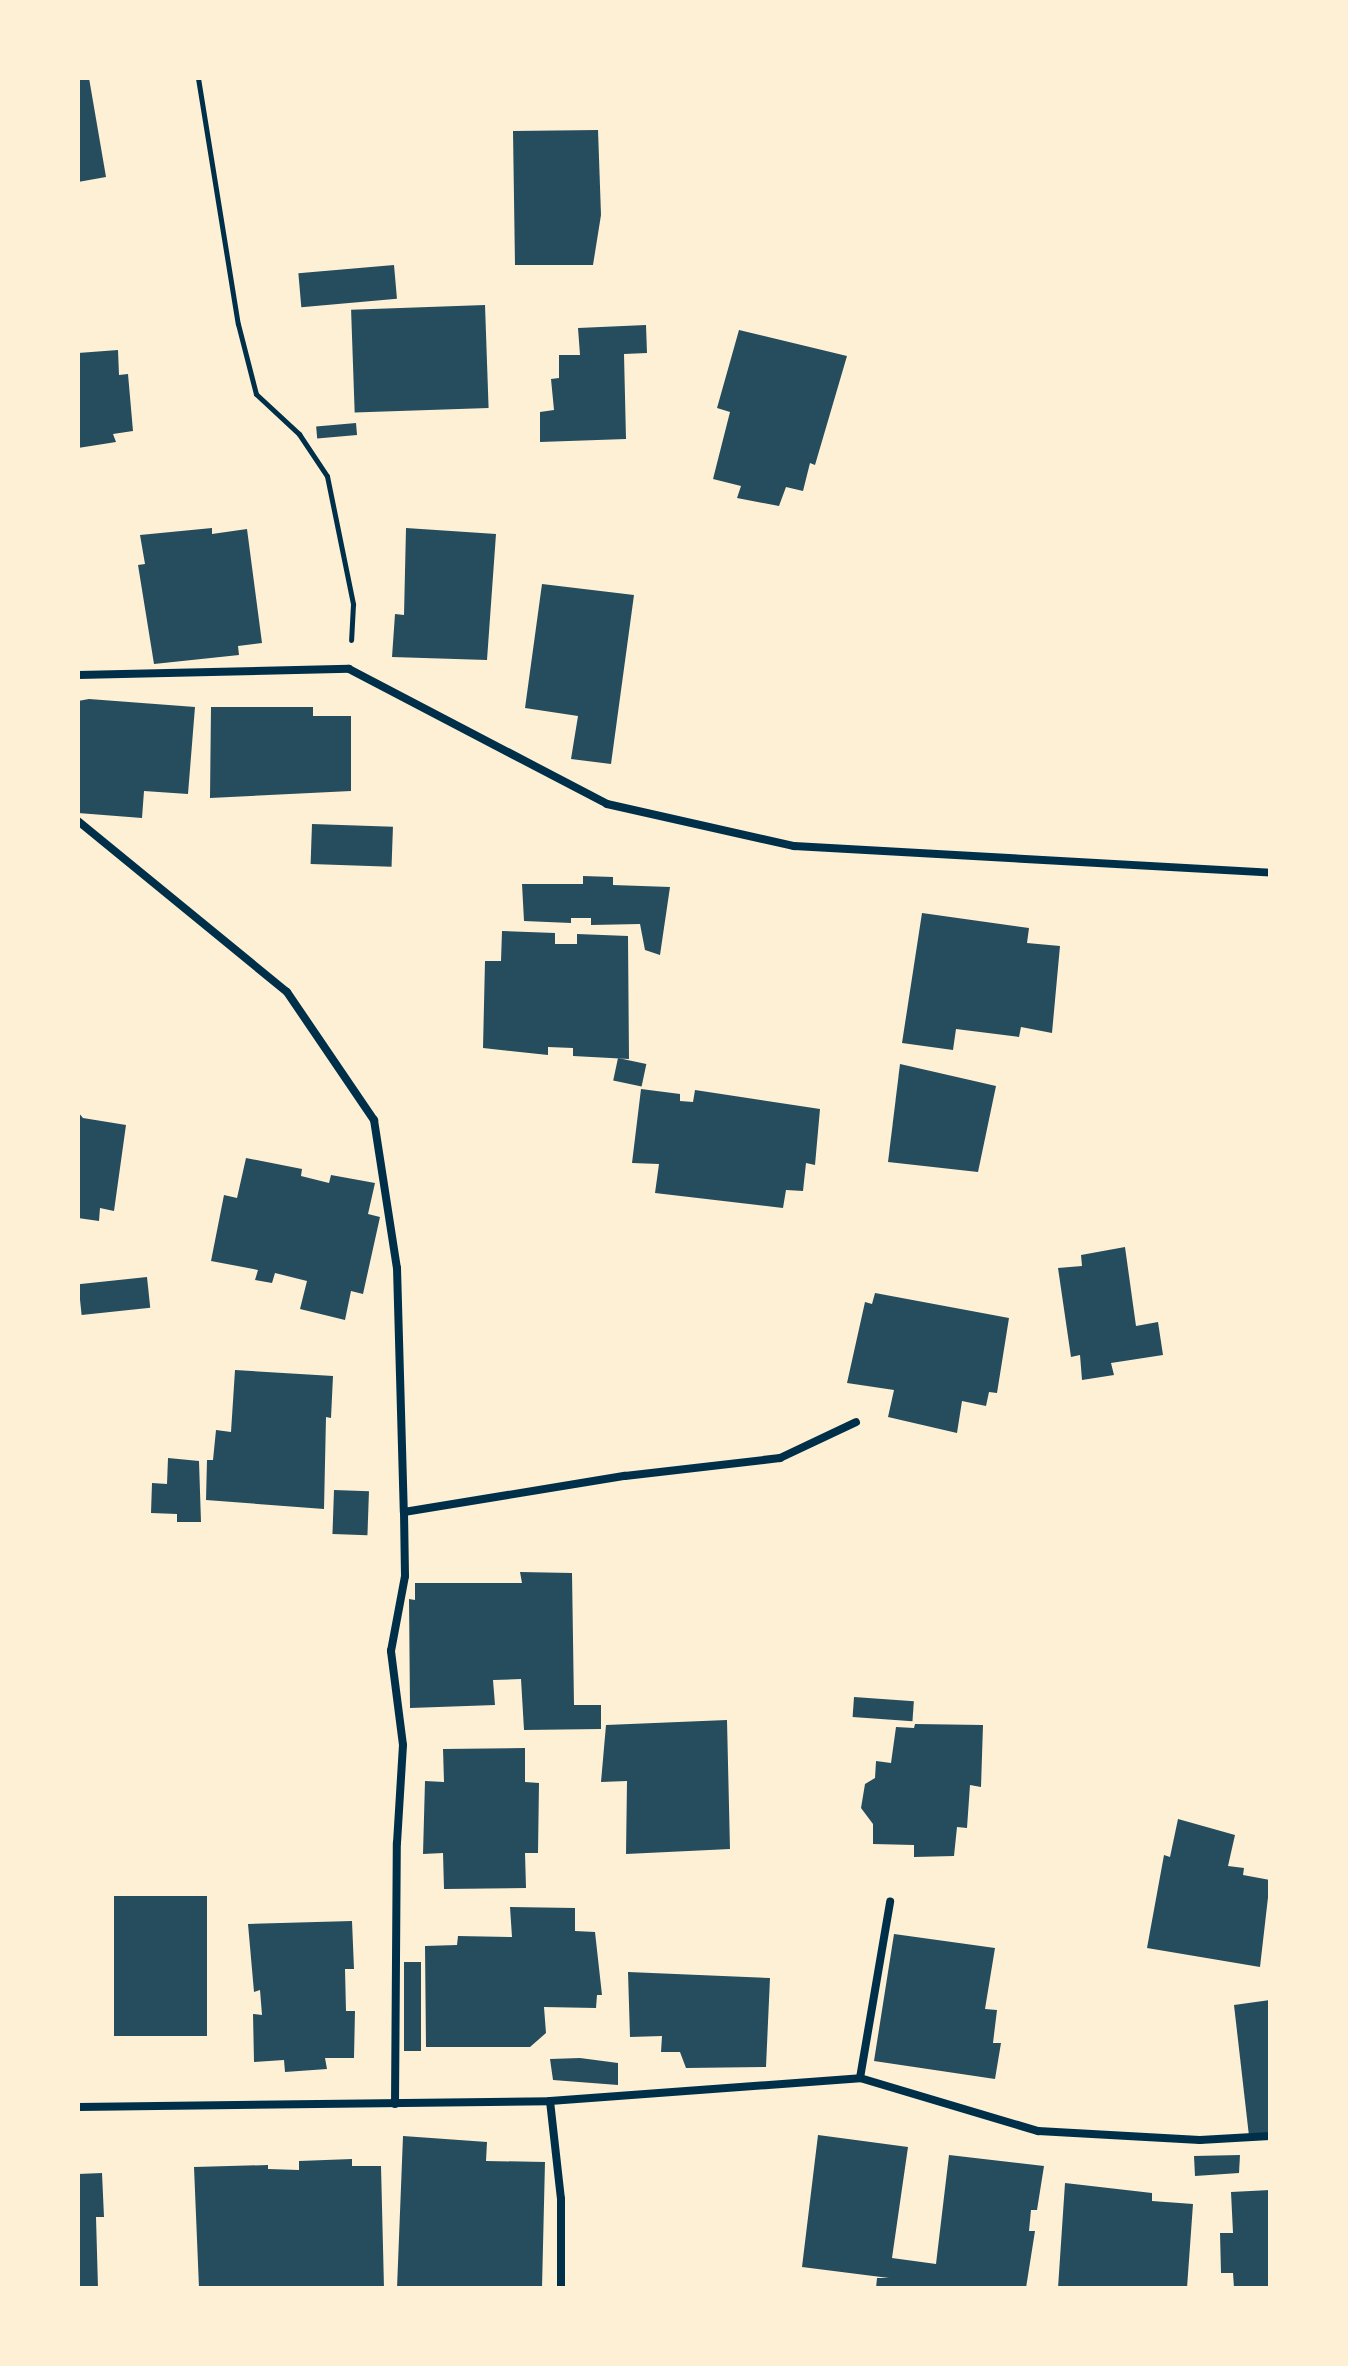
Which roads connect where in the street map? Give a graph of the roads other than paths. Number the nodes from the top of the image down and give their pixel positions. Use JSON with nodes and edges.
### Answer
{"nodes":[{"id":1,"x":78,"y":675,"type":"edge"},
{"id":2,"x":78,"y":821,"type":"edge"},
{"id":3,"x":1270,"y":873,"type":"edge"},
{"id":4,"x":856,"y":1422,"type":"dead end"},
{"id":5,"x":404,"y":1512,"type":"junction"},
{"id":6,"x":890,"y":1902,"type":"dead end"},
{"id":7,"x":860,"y":2078,"type":"junction"},
{"id":8,"x":550,"y":2101,"type":"junction"},
{"id":9,"x":395,"y":2104,"type":"junction"},
{"id":10,"x":78,"y":2107,"type":"edge"},
{"id":11,"x":1270,"y":2136,"type":"edge"},
{"id":12,"x":561,"y":2288,"type":"edge"}],
"edges":[{"from":1,"to":3,"type":"street"},
{"from":2,"to":5,"type":"street"},
{"from":4,"to":5,"type":"street"},
{"from":5,"to":9,"type":"street"},
{"from":6,"to":7,"type":"street"},
{"from":7,"to":8,"type":"street"},
{"from":7,"to":11,"type":"street"},
{"from":8,"to":9,"type":"street"},
{"from":8,"to":12,"type":"street"},
{"from":9,"to":10,"type":"street"}]}
